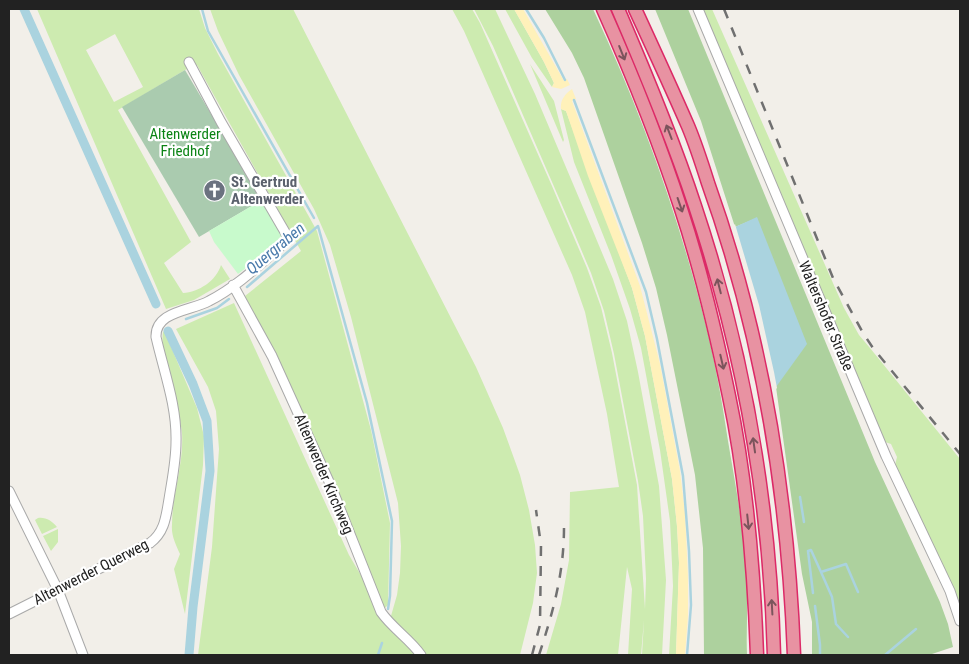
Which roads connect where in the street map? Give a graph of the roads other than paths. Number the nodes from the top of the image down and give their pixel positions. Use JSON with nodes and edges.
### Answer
{"nodes":[{"id":1,"x":603,"y":9,"type":"edge"},
{"id":2,"x":618,"y":9,"type":"edge"},
{"id":3,"x":635,"y":9,"type":"edge"},
{"id":4,"x":698,"y":9,"type":"edge"},
{"id":5,"x":189,"y":62,"type":"dead end"},
{"id":6,"x":233,"y":285,"type":"junction"},
{"id":7,"x":9,"y":491,"type":"edge"},
{"id":8,"x":58,"y":590,"type":"junction"},
{"id":9,"x":9,"y":614,"type":"edge"},
{"id":10,"x":960,"y":621,"type":"edge"},
{"id":11,"x":82,"y":655,"type":"edge"},
{"id":12,"x":421,"y":655,"type":"edge"},
{"id":13,"x":757,"y":655,"type":"edge"},
{"id":14,"x":774,"y":655,"type":"edge"},
{"id":15,"x":794,"y":655,"type":"edge"}],
"edges":[{"from":1,"to":13,"type":"highway","one_way":true},
{"from":14,"to":2,"type":"highway","one_way":true},
{"from":3,"to":15,"type":"highway"},
{"from":4,"to":10,"type":"street","name":"Waltershofer Straße"},
{"from":5,"to":6,"type":"street","name":"Altenwerder Querweg"},
{"from":6,"to":8,"type":"street","name":"Altenwerder Querweg"},
{"from":6,"to":12,"type":"street","name":"Altenwerder Kirchweg"},
{"from":7,"to":8,"type":"street"},
{"from":8,"to":9,"type":"street","name":"Altenwerder Querweg"},
{"from":8,"to":11,"type":"street"}]}
